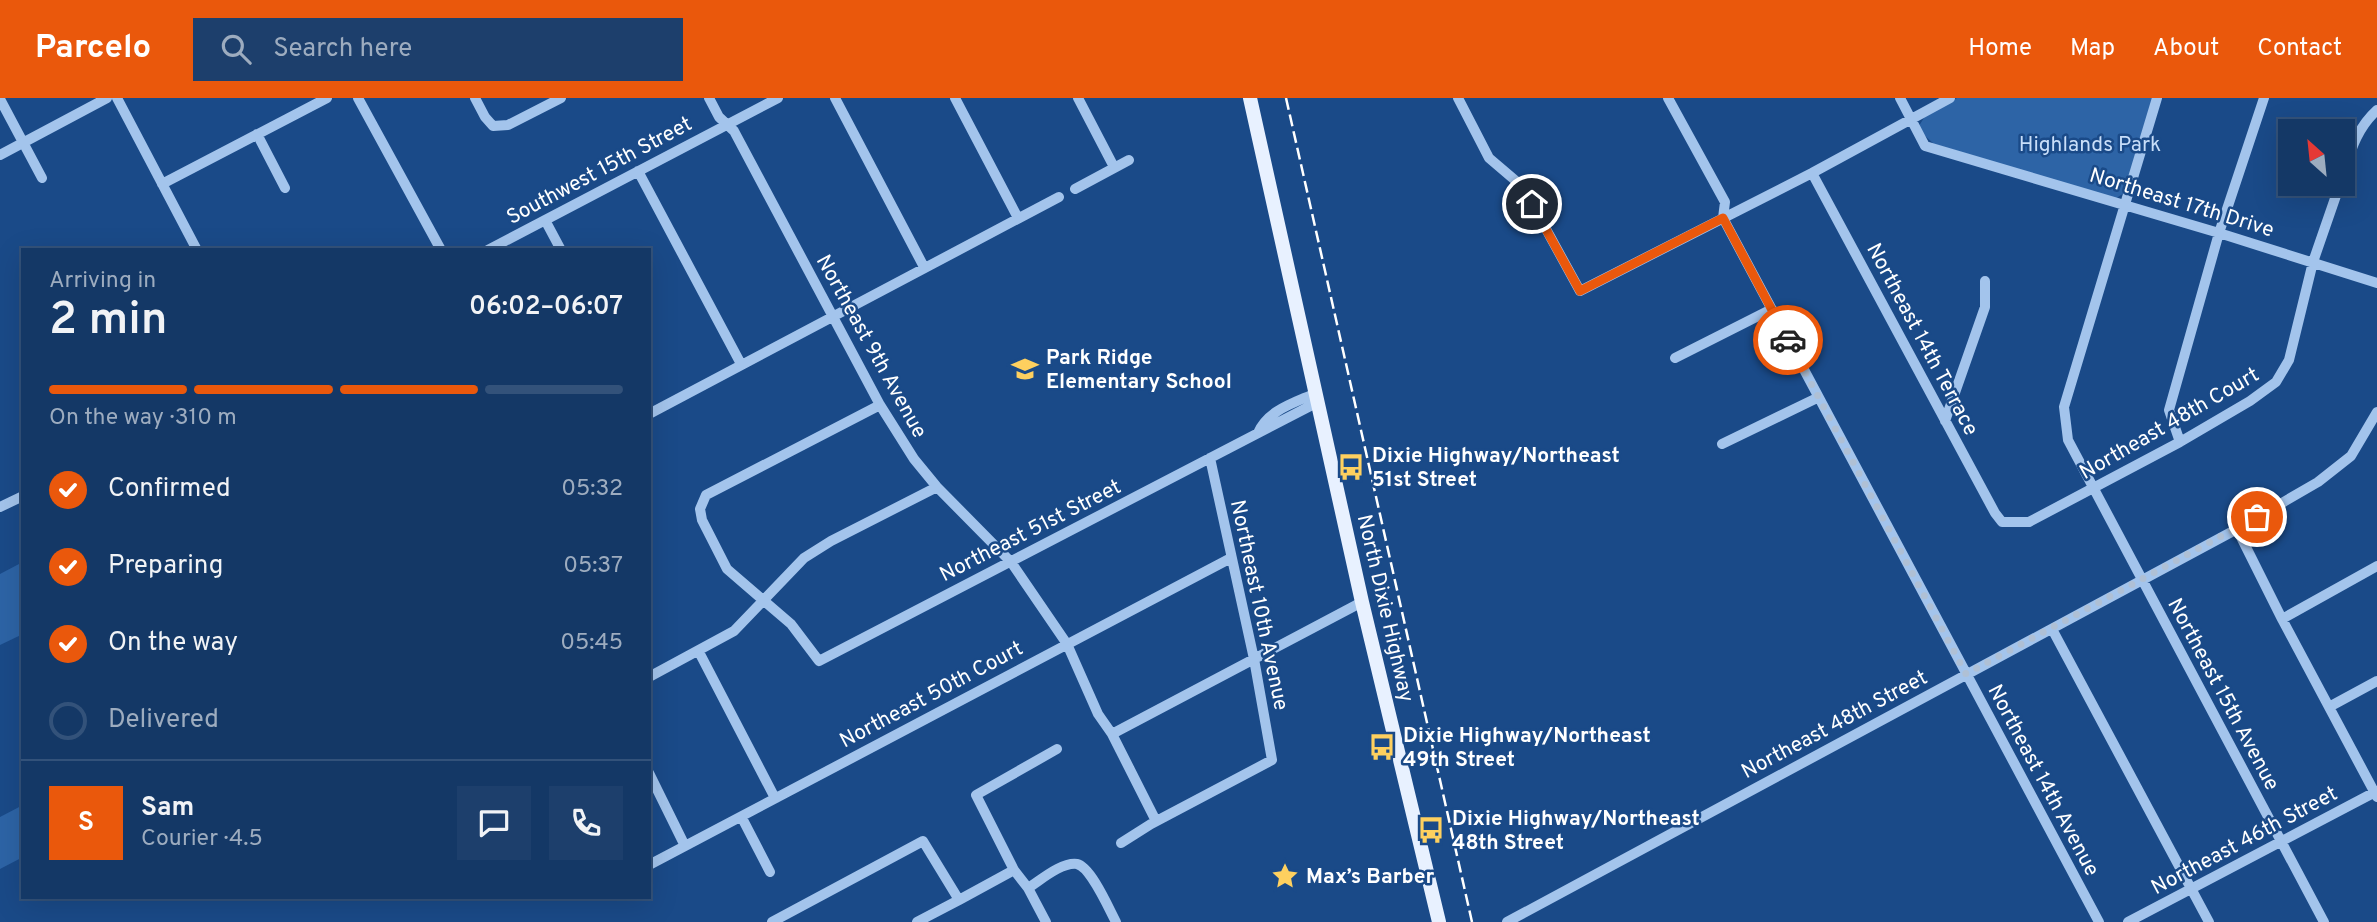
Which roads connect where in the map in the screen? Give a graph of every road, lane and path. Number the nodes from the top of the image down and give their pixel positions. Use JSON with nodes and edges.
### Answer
{"nodes":[{"id":1,"x":107,"y":98,"type":"edge"},
{"id":2,"x":117,"y":98,"type":"edge"},
{"id":3,"x":327,"y":98,"type":"edge"},
{"id":4,"x":358,"y":98,"type":"edge"},
{"id":5,"x":475,"y":98,"type":"edge"},
{"id":6,"x":561,"y":98,"type":"edge"},
{"id":7,"x":709,"y":98,"type":"edge"},
{"id":8,"x":778,"y":98,"type":"edge"},
{"id":9,"x":835,"y":98,"type":"edge"},
{"id":10,"x":955,"y":98,"type":"edge"},
{"id":11,"x":1079,"y":98,"type":"edge"},
{"id":12,"x":1250,"y":98,"type":"edge"},
{"id":13,"x":1458,"y":98,"type":"edge"},
{"id":14,"x":1668,"y":98,"type":"edge"},
{"id":15,"x":1900,"y":98,"type":"edge"},
{"id":16,"x":1950,"y":98,"type":"edge"},
{"id":17,"x":2157,"y":98,"type":"edge"},
{"id":18,"x":2264,"y":98,"type":"edge"},
{"id":19,"x":0,"y":99,"type":"edge"},
{"id":20,"x":2377,"y":110,"type":"edge"},
{"id":21,"x":1912,"y":118,"type":"junction"},
{"id":22,"x":727,"y":124,"type":"junction"},
{"id":23,"x":257,"y":134,"type":"junction"},
{"id":24,"x":2356,"y":136,"type":"edge"},
{"id":25,"x":23,"y":143,"type":"junction"},
{"id":26,"x":0,"y":155,"type":"edge"},
{"id":27,"x":1129,"y":160,"type":"dead end"},
{"id":28,"x":1114,"y":167,"type":"junction"},
{"id":29,"x":638,"y":171,"type":"junction"},
{"id":30,"x":1812,"y":173,"type":"junction"},
{"id":31,"x":42,"y":178,"type":"dead end"},
{"id":32,"x":162,"y":184,"type":"junction"},
{"id":33,"x":285,"y":188,"type":"dead end"},
{"id":34,"x":1075,"y":189,"type":"dead end"},
{"id":35,"x":2336,"y":196,"type":"edge"},
{"id":36,"x":1059,"y":197,"type":"dead end"},
{"id":37,"x":2126,"y":205,"type":"junction"},
{"id":38,"x":1018,"y":218,"type":"junction"},
{"id":39,"x":1723,"y":218,"type":"junction"},
{"id":40,"x":545,"y":220,"type":"junction"},
{"id":41,"x":2219,"y":233,"type":"junction"},
{"id":42,"x":196,"y":248,"type":"edge"},
{"id":43,"x":440,"y":248,"type":"edge"},
{"id":44,"x":492,"y":248,"type":"edge"},
{"id":45,"x":560,"y":248,"type":"edge"},
{"id":46,"x":2313,"y":262,"type":"junction"},
{"id":47,"x":924,"y":267,"type":"junction"},
{"id":48,"x":1985,"y":281,"type":"dead end"},
{"id":49,"x":2377,"y":283,"type":"edge"},
{"id":50,"x":1772,"y":309,"type":"junction"},
{"id":51,"x":833,"y":317,"type":"junction"},
{"id":52,"x":1675,"y":358,"type":"dead end"},
{"id":53,"x":741,"y":364,"type":"junction"},
{"id":54,"x":1317,"y":398,"type":"junction"},
{"id":55,"x":1817,"y":398,"type":"junction"},
{"id":56,"x":880,"y":405,"type":"junction"},
{"id":57,"x":2377,"y":412,"type":"edge"},
{"id":58,"x":651,"y":413,"type":"edge"},
{"id":59,"x":1945,"y":421,"type":"junction"},
{"id":60,"x":2180,"y":442,"type":"junction"},
{"id":61,"x":1722,"y":444,"type":"dead end"},
{"id":62,"x":1210,"y":458,"type":"junction"},
{"id":63,"x":937,"y":487,"type":"junction"},
{"id":64,"x":2094,"y":489,"type":"junction"},
{"id":65,"x":21,"y":497,"type":"edge"},
{"id":66,"x":0,"y":508,"type":"edge"},
{"id":67,"x":2002,"y":522,"type":"joint"},
{"id":68,"x":2237,"y":529,"type":"junction"},
{"id":69,"x":1231,"y":558,"type":"junction"},
{"id":70,"x":1011,"y":562,"type":"junction"},
{"id":71,"x":2377,"y":566,"type":"edge"},
{"id":72,"x":2142,"y":580,"type":"junction"},
{"id":73,"x":763,"y":601,"type":"junction"},
{"id":74,"x":1362,"y":602,"type":"junction"},
{"id":75,"x":2282,"y":619,"type":"junction"},
{"id":76,"x":2052,"y":629,"type":"junction"},
{"id":77,"x":1067,"y":644,"type":"junction"},
{"id":78,"x":699,"y":652,"type":"junction"},
{"id":79,"x":1254,"y":659,"type":"junction"},
{"id":80,"x":1966,"y":674,"type":"junction"},
{"id":81,"x":651,"y":676,"type":"edge"},
{"id":82,"x":2377,"y":681,"type":"edge"},
{"id":83,"x":2329,"y":707,"type":"junction"},
{"id":84,"x":1112,"y":734,"type":"junction"},
{"id":85,"x":1057,"y":750,"type":"dead end"},
{"id":86,"x":651,"y":777,"type":"edge"},
{"id":87,"x":2376,"y":794,"type":"edge"},
{"id":88,"x":775,"y":798,"type":"junction"},
{"id":89,"x":742,"y":818,"type":"junction"},
{"id":90,"x":1156,"y":821,"type":"junction"},
{"id":91,"x":2280,"y":841,"type":"junction"},
{"id":92,"x":1121,"y":843,"type":"dead end"},
{"id":93,"x":685,"y":846,"type":"junction"},
{"id":94,"x":651,"y":864,"type":"edge"},
{"id":95,"x":1014,"y":870,"type":"junction"},
{"id":96,"x":771,"y":872,"type":"dead end"},
{"id":97,"x":1028,"y":888,"type":"junction"},
{"id":98,"x":2192,"y":889,"type":"junction"},
{"id":99,"x":959,"y":900,"type":"junction"},
{"id":100,"x":772,"y":922,"type":"edge"},
{"id":101,"x":917,"y":922,"type":"edge"},
{"id":102,"x":1046,"y":922,"type":"edge"},
{"id":103,"x":1116,"y":922,"type":"edge"},
{"id":104,"x":1439,"y":922,"type":"edge"},
{"id":105,"x":1507,"y":922,"type":"edge"},
{"id":106,"x":2099,"y":922,"type":"edge"},
{"id":107,"x":2128,"y":922,"type":"edge"},
{"id":108,"x":2209,"y":922,"type":"edge"},
{"id":109,"x":2325,"y":922,"type":"edge"}],
"edges":[{"from":1,"to":25,"type":"street"},
{"from":2,"to":32,"type":"street"},
{"from":3,"to":23,"type":"street"},
{"from":4,"to":43,"type":"street"},
{"from":5,"to":6,"type":"street"},
{"from":7,"to":22,"type":"street","name":"Northeast 9th Avenue"},
{"from":8,"to":22,"type":"street","name":"Southwest 15th Street"},
{"from":9,"to":47,"type":"street"},
{"from":10,"to":38,"type":"street"},
{"from":11,"to":28,"type":"street"},
{"from":12,"to":54,"type":"main road","name":"North Dixie Highway"},
{"from":13,"to":39,"type":"street"},
{"from":14,"to":39,"type":"street","name":"Northeast 14th Avenue"},
{"from":15,"to":21,"type":"street"},
{"from":16,"to":21,"type":"street"},
{"from":17,"to":37,"type":"street"},
{"from":18,"to":41,"type":"street"},
{"from":19,"to":25,"type":"street"},
{"from":20,"to":24,"type":"street"},
{"from":21,"to":30,"type":"street"},
{"from":21,"to":37,"type":"street","name":"Northeast 17th Drive"},
{"from":22,"to":29,"type":"street","name":"Southwest 15th Street"},
{"from":22,"to":51,"type":"street","name":"Northeast 9th Avenue"},
{"from":23,"to":32,"type":"street"},
{"from":23,"to":33,"type":"street"},
{"from":25,"to":26,"type":"street"},
{"from":25,"to":31,"type":"street"},
{"from":27,"to":28,"type":"street"},
{"from":28,"to":34,"type":"street"},
{"from":29,"to":40,"type":"street","name":"Southwest 15th Street"},
{"from":29,"to":53,"type":"street"},
{"from":30,"to":39,"type":"street"},
{"from":30,"to":59,"type":"street","name":"Northeast 14th Terrace"},
{"from":32,"to":42,"type":"street"},
{"from":35,"to":46,"type":"street","name":"Northeast 48th Court"},
{"from":36,"to":38,"type":"street"},
{"from":37,"to":41,"type":"street","name":"Northeast 17th Drive"},
{"from":37,"to":64,"type":"street","name":"Northeast 15th Avenue"},
{"from":38,"to":47,"type":"street"},
{"from":39,"to":50,"type":"street","name":"Northeast 14th Avenue"},
{"from":40,"to":44,"type":"street","name":"Southwest 15th Street"},
{"from":40,"to":45,"type":"street"},
{"from":41,"to":46,"type":"street","name":"Northeast 17th Drive"},
{"from":41,"to":60,"type":"street"},
{"from":46,"to":49,"type":"street","name":"Northeast 17th Drive"},
{"from":46,"to":60,"type":"street","name":"Northeast 48th Court"},
{"from":47,"to":51,"type":"street"},
{"from":48,"to":59,"type":"street"},
{"from":50,"to":52,"type":"street"},
{"from":50,"to":55,"type":"street","name":"Northeast 14th Avenue"},
{"from":51,"to":53,"type":"street"},
{"from":51,"to":56,"type":"street","name":"Northeast 9th Avenue"},
{"from":53,"to":58,"type":"street"},
{"from":54,"to":62,"type":"street","name":"Northeast 51st Street"},
{"from":54,"to":74,"type":"main road","name":"North Dixie Highway"},
{"from":55,"to":61,"type":"street"},
{"from":55,"to":80,"type":"street","name":"Northeast 14th Avenue"},
{"from":56,"to":63,"type":"street","name":"Northeast 9th Avenue"},
{"from":56,"to":73,"type":"street"},
{"from":57,"to":68,"type":"street","name":"Northeast 48th Street"},
{"from":59,"to":67,"type":"street","name":"Northeast 14th Terrace"},
{"from":60,"to":64,"type":"street","name":"Northeast 48th Court"},
{"from":62,"to":69,"type":"street","name":"Northeast 10th Avenue"},
{"from":62,"to":70,"type":"street","name":"Northeast 51st Street"},
{"from":63,"to":70,"type":"street","name":"Northeast 9th Avenue"},
{"from":63,"to":73,"type":"street"},
{"from":64,"to":67,"type":"street","name":"Northeast 48th Court"},
{"from":64,"to":72,"type":"street","name":"Northeast 15th Avenue"},
{"from":65,"to":66,"type":"street"},
{"from":68,"to":72,"type":"street","name":"Northeast 48th Street"},
{"from":68,"to":75,"type":"street"},
{"from":69,"to":77,"type":"street","name":"Northeast 50th Court"},
{"from":69,"to":79,"type":"street","name":"Northeast 10th Avenue"},
{"from":70,"to":73,"type":"street","name":"Northeast 51st Street"},
{"from":70,"to":77,"type":"street","name":"Northeast 9th Avenue"},
{"from":71,"to":75,"type":"street"},
{"from":72,"to":76,"type":"street","name":"Northeast 48th Street"},
{"from":72,"to":91,"type":"street","name":"Northeast 15th Avenue"},
{"from":73,"to":78,"type":"street"},
{"from":74,"to":79,"type":"street"},
{"from":74,"to":104,"type":"main road","name":"North Dixie Highway"},
{"from":75,"to":83,"type":"street"},
{"from":76,"to":80,"type":"street","name":"Northeast 48th Street"},
{"from":76,"to":98,"type":"street"},
{"from":77,"to":84,"type":"street","name":"Northeast 9th Avenue"},
{"from":77,"to":88,"type":"street","name":"Northeast 50th Court"},
{"from":78,"to":81,"type":"street"},
{"from":78,"to":88,"type":"street"},
{"from":79,"to":84,"type":"street"},
{"from":79,"to":90,"type":"street","name":"Northeast 10th Avenue"},
{"from":80,"to":105,"type":"street","name":"Northeast 48th Street"},
{"from":80,"to":106,"type":"street","name":"Northeast 14th Avenue"},
{"from":82,"to":83,"type":"street"},
{"from":83,"to":87,"type":"street"},
{"from":84,"to":90,"type":"street","name":"Northeast 9th Avenue"},
{"from":85,"to":95,"type":"street"},
{"from":86,"to":93,"type":"street"},
{"from":87,"to":91,"type":"street","name":"Northeast 46th Street"},
{"from":88,"to":89,"type":"street","name":"Northeast 50th Court"},
{"from":89,"to":93,"type":"street","name":"Northeast 50th Court"},
{"from":89,"to":96,"type":"street"},
{"from":90,"to":92,"type":"street"},
{"from":91,"to":98,"type":"street","name":"Northeast 46th Street"},
{"from":91,"to":109,"type":"street","name":"Northeast 15th Avenue"},
{"from":93,"to":94,"type":"street","name":"Northeast 50th Court"},
{"from":95,"to":97,"type":"street"},
{"from":95,"to":99,"type":"street"},
{"from":97,"to":102,"type":"street"},
{"from":97,"to":103,"type":"street"},
{"from":98,"to":107,"type":"street","name":"Northeast 46th Street"},
{"from":98,"to":108,"type":"street"},
{"from":99,"to":100,"type":"street"},
{"from":99,"to":101,"type":"street"}]}
